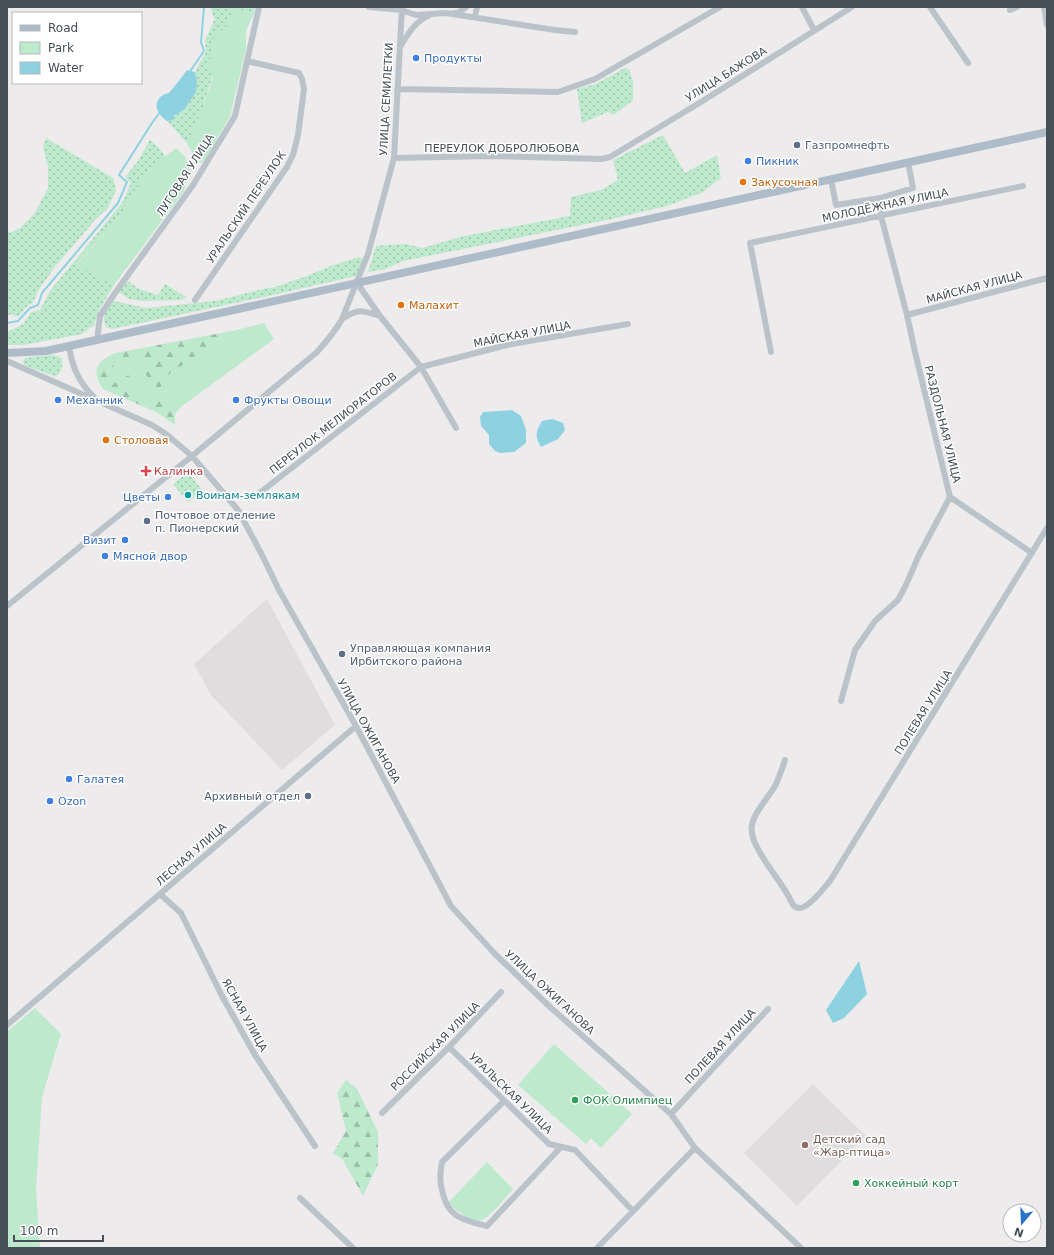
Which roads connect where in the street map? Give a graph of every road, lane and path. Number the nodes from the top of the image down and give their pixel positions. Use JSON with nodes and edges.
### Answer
{"nodes":[{"id":1,"x":258,"y":7,"type":"edge"},
{"id":2,"x":369,"y":7,"type":"edge"},
{"id":3,"x":466,"y":7,"type":"edge"},
{"id":4,"x":477,"y":7,"type":"edge"},
{"id":5,"x":720,"y":7,"type":"edge"},
{"id":6,"x":802,"y":7,"type":"edge"},
{"id":7,"x":852,"y":7,"type":"edge"},
{"id":8,"x":930,"y":7,"type":"edge"},
{"id":9,"x":1017,"y":7,"type":"edge"},
{"id":10,"x":1044,"y":7,"type":"edge"},
{"id":11,"x":402,"y":8,"type":"edge"},
{"id":12,"x":1010,"y":10,"type":"dead end"},
{"id":13,"x":434,"y":14,"type":"junction"},
{"id":14,"x":452,"y":14,"type":"junction"},
{"id":15,"x":476,"y":17,"type":"junction"},
{"id":16,"x":1047,"y":25,"type":"edge"},
{"id":17,"x":814,"y":30,"type":"junction"},
{"id":18,"x":575,"y":32,"type":"dead end"},
{"id":19,"x":399,"y":49,"type":"junction"},
{"id":20,"x":247,"y":61,"type":"junction"},
{"id":21,"x":968,"y":63,"type":"dead end"},
{"id":22,"x":397,"y":89,"type":"junction"},
{"id":23,"x":1047,"y":132,"type":"edge"},
{"id":24,"x":610,"y":157,"type":"joint"},
{"id":25,"x":394,"y":158,"type":"junction"},
{"id":26,"x":908,"y":162,"type":"junction"},
{"id":27,"x":831,"y":179,"type":"junction"},
{"id":28,"x":1023,"y":186,"type":"dead end"},
{"id":29,"x":880,"y":198,"type":"junction"},
{"id":30,"x":881,"y":216,"type":"junction"},
{"id":31,"x":1047,"y":278,"type":"edge"},
{"id":32,"x":357,"y":283,"type":"junction"},
{"id":33,"x":195,"y":300,"type":"dead end"},
{"id":34,"x":907,"y":315,"type":"junction"},
{"id":35,"x":380,"y":316,"type":"junction"},
{"id":36,"x":342,"y":319,"type":"junction"},
{"id":37,"x":628,"y":324,"type":"dead end"},
{"id":38,"x":97,"y":340,"type":"junction"},
{"id":39,"x":69,"y":346,"type":"junction"},
{"id":40,"x":771,"y":352,"type":"dead end"},
{"id":41,"x":7,"y":353,"type":"edge"},
{"id":42,"x":7,"y":361,"type":"edge"},
{"id":43,"x":421,"y":367,"type":"junction"},
{"id":44,"x":99,"y":402,"type":"junction"},
{"id":45,"x":456,"y":428,"type":"dead end"},
{"id":46,"x":192,"y":456,"type":"junction"},
{"id":47,"x":257,"y":494,"type":"dead end"},
{"id":48,"x":950,"y":497,"type":"junction"},
{"id":49,"x":1047,"y":528,"type":"edge"},
{"id":50,"x":1032,"y":553,"type":"junction"},
{"id":51,"x":7,"y":606,"type":"edge"},
{"id":52,"x":840,"y":701,"type":"dead end"},
{"id":53,"x":356,"y":726,"type":"junction"},
{"id":54,"x":785,"y":760,"type":"dead end"},
{"id":55,"x":160,"y":894,"type":"junction"},
{"id":56,"x":501,"y":992,"type":"dead end"},
{"id":57,"x":768,"y":1009,"type":"dead end"},
{"id":58,"x":7,"y":1025,"type":"edge"},
{"id":59,"x":449,"y":1047,"type":"junction"},
{"id":60,"x":504,"y":1101,"type":"junction"},
{"id":61,"x":382,"y":1113,"type":"dead end"},
{"id":62,"x":671,"y":1114,"type":"junction"},
{"id":63,"x":316,"y":1146,"type":"dead end"},
{"id":64,"x":561,"y":1147,"type":"junction"},
{"id":65,"x":695,"y":1148,"type":"junction"},
{"id":66,"x":300,"y":1198,"type":"dead end"},
{"id":67,"x":633,"y":1211,"type":"junction"},
{"id":68,"x":799,"y":1246,"type":"edge"},
{"id":69,"x":354,"y":1248,"type":"edge"},
{"id":70,"x":597,"y":1248,"type":"edge"}],
"edges":[{"from":1,"to":20,"type":"street","name":"ЛУГОВАЯ УЛИЦА"},
{"from":2,"to":11,"type":"street"},
{"from":3,"to":14,"type":"street"},
{"from":4,"to":15,"type":"street"},
{"from":5,"to":22,"type":"street"},
{"from":6,"to":17,"type":"street"},
{"from":7,"to":17,"type":"street","name":"УЛИЦА БАЖОВА"},
{"from":8,"to":21,"type":"street"},
{"from":9,"to":12,"type":"street"},
{"from":10,"to":16,"type":"street"},
{"from":11,"to":13,"type":"street"},
{"from":11,"to":19,"type":"street","name":"УЛИЦА СЕМИЛЕТКИ"},
{"from":13,"to":14,"type":"street"},
{"from":13,"to":19,"type":"street"},
{"from":14,"to":15,"type":"street"},
{"from":15,"to":18,"type":"street"},
{"from":17,"to":24,"type":"street","name":"УЛИЦА БАЖОВА"},
{"from":19,"to":22,"type":"street","name":"УЛИЦА СЕМИЛЕТКИ"},
{"from":20,"to":33,"type":"street","name":"УРАЛЬСКИЙ ПЕРЕУЛОК"},
{"from":20,"to":38,"type":"street","name":"ЛУГОВАЯ УЛИЦА"},
{"from":22,"to":25,"type":"street","name":"УЛИЦА СЕМИЛЕТКИ"},
{"from":23,"to":26,"type":"main road"},
{"from":24,"to":25,"type":"street","name":"ПЕРЕУЛОК ДОБРОЛЮБОВА"},
{"from":25,"to":32,"type":"street","name":"УЛИЦА СЕМИЛЕТКИ"},
{"from":26,"to":27,"type":"main road"},
{"from":26,"to":29,"type":"street"},
{"from":27,"to":29,"type":"street"},
{"from":27,"to":32,"type":"main road"},
{"from":28,"to":30,"type":"street","name":"МОЛОДЁЖНАЯ УЛИЦА"},
{"from":29,"to":30,"type":"street","name":"РАЗДОЛЬНАЯ УЛИЦА"},
{"from":30,"to":34,"type":"street","name":"РАЗДОЛЬНАЯ УЛИЦА"},
{"from":30,"to":40,"type":"street","name":"МОЛОДЁЖНАЯ УЛИЦА"},
{"from":31,"to":34,"type":"street","name":"МАЙСКАЯ УЛИЦА"},
{"from":32,"to":35,"type":"street"},
{"from":32,"to":36,"type":"street","name":"УЛИЦА СЕМИЛЕТКИ"},
{"from":32,"to":38,"type":"main road"},
{"from":34,"to":48,"type":"street","name":"РАЗДОЛЬНАЯ УЛИЦА"},
{"from":35,"to":36,"type":"street"},
{"from":35,"to":43,"type":"street"},
{"from":36,"to":46,"type":"street","name":"УЛИЦА СЕМИЛЕТКИ"},
{"from":37,"to":43,"type":"street","name":"МАЙСКАЯ УЛИЦА"},
{"from":38,"to":39,"type":"main road"},
{"from":39,"to":41,"type":"main road"},
{"from":39,"to":44,"type":"street"},
{"from":42,"to":44,"type":"street","name":"УЛИЦА ОЖИГАНОВА"},
{"from":43,"to":45,"type":"street"},
{"from":43,"to":47,"type":"street","name":"ПЕРЕУЛОК МЕЛИОРАТОРОВ"},
{"from":44,"to":46,"type":"street","name":"УЛИЦА ОЖИГАНОВА"},
{"from":46,"to":51,"type":"street","name":"УЛИЦА СЕМИЛЕТКИ"},
{"from":46,"to":53,"type":"street","name":"УЛИЦА ОЖИГАНОВА"},
{"from":48,"to":50,"type":"street"},
{"from":48,"to":52,"type":"street","name":"РАЗДОЛЬНАЯ УЛИЦА"},
{"from":49,"to":50,"type":"street","name":"ПОЛЕВАЯ УЛИЦА"},
{"from":50,"to":54,"type":"street","name":"ПОЛЕВАЯ УЛИЦА"},
{"from":53,"to":55,"type":"street","name":"ЛЕСНАЯ УЛИЦА"},
{"from":53,"to":62,"type":"street","name":"УЛИЦА ОЖИГАНОВА"},
{"from":55,"to":58,"type":"street","name":"ЛЕСНАЯ УЛИЦА"},
{"from":55,"to":63,"type":"street","name":"ЯСНАЯ УЛИЦА"},
{"from":56,"to":59,"type":"street","name":"РОССИЙСКАЯ УЛИЦА"},
{"from":57,"to":62,"type":"street","name":"ПОЛЕВАЯ УЛИЦА"},
{"from":59,"to":60,"type":"street","name":"УРАЛЬСКАЯ УЛИЦА"},
{"from":59,"to":61,"type":"street","name":"РОССИЙСКАЯ УЛИЦА"},
{"from":60,"to":64,"type":"street","name":"УРАЛЬСКАЯ УЛИЦА"},
{"from":60,"to":64,"type":"street"},
{"from":62,"to":65,"type":"street","name":"УЛИЦА ОЖИГАНОВА"},
{"from":64,"to":67,"type":"street","name":"УРАЛЬСКАЯ УЛИЦА"},
{"from":65,"to":67,"type":"street"},
{"from":65,"to":68,"type":"street","name":"УЛИЦА ОЖИГАНОВА"},
{"from":66,"to":69,"type":"street"},
{"from":67,"to":70,"type":"street"}]}
